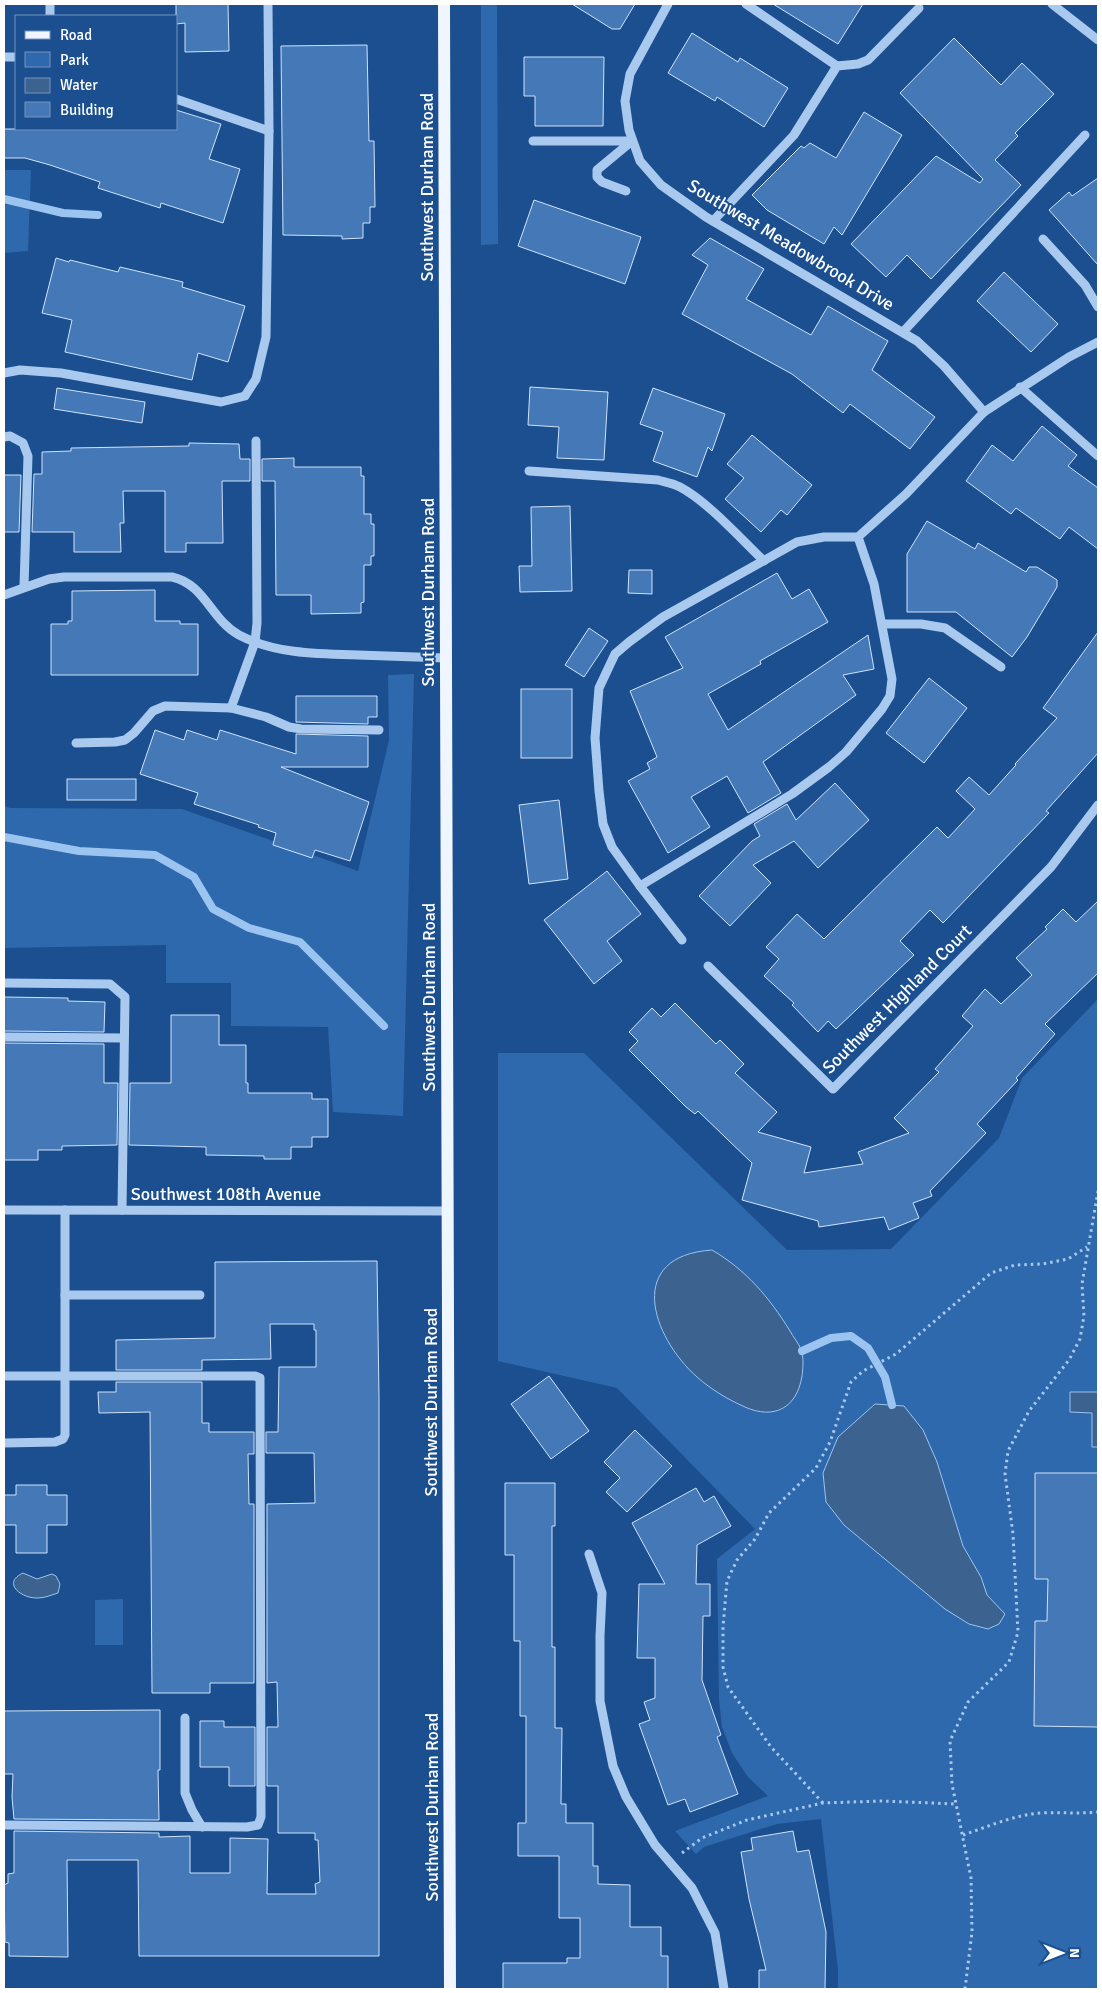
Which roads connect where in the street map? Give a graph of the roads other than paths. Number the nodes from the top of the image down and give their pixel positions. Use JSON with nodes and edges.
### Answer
{"nodes":[{"id":1,"x":268,"y":4,"type":"edge"},
{"id":2,"x":444,"y":4,"type":"edge"},
{"id":3,"x":668,"y":4,"type":"edge"},
{"id":4,"x":746,"y":4,"type":"edge"},
{"id":5,"x":1052,"y":4,"type":"edge"},
{"id":6,"x":919,"y":8,"type":"dead end"},
{"id":7,"x":1098,"y":40,"type":"edge"},
{"id":8,"x":837,"y":66,"type":"junction"},
{"id":9,"x":178,"y":101,"type":"edge"},
{"id":10,"x":269,"y":131,"type":"junction"},
{"id":11,"x":1085,"y":135,"type":"dead end"},
{"id":12,"x":533,"y":141,"type":"dead end"},
{"id":13,"x":632,"y":141,"type":"junction"},
{"id":14,"x":626,"y":191,"type":"dead end"},
{"id":15,"x":712,"y":221,"type":"junction"},
{"id":16,"x":1043,"y":239,"type":"dead end"},
{"id":17,"x":1098,"y":307,"type":"edge"},
{"id":18,"x":903,"y":332,"type":"junction"},
{"id":19,"x":1098,"y":342,"type":"edge"},
{"id":20,"x":4,"y":373,"type":"edge"},
{"id":21,"x":1020,"y":388,"type":"junction"},
{"id":22,"x":984,"y":412,"type":"junction"},
{"id":23,"x":4,"y":437,"type":"edge"},
{"id":24,"x":256,"y":440,"type":"dead end"},
{"id":25,"x":1098,"y":456,"type":"edge"},
{"id":26,"x":529,"y":471,"type":"dead end"},
{"id":27,"x":858,"y":537,"type":"junction"},
{"id":28,"x":764,"y":561,"type":"junction"},
{"id":29,"x":24,"y":587,"type":"junction"},
{"id":30,"x":4,"y":595,"type":"edge"},
{"id":31,"x":882,"y":624,"type":"junction"},
{"id":32,"x":255,"y":642,"type":"junction"},
{"id":33,"x":445,"y":658,"type":"junction"},
{"id":34,"x":1002,"y":667,"type":"dead end"},
{"id":35,"x":231,"y":708,"type":"junction"},
{"id":36,"x":380,"y":730,"type":"dead end"},
{"id":37,"x":76,"y":743,"type":"dead end"},
{"id":38,"x":1098,"y":805,"type":"edge"},
{"id":39,"x":640,"y":886,"type":"junction"},
{"id":40,"x":682,"y":940,"type":"dead end"},
{"id":41,"x":708,"y":966,"type":"dead end"},
{"id":42,"x":4,"y":983,"type":"edge"},
{"id":43,"x":4,"y":1037,"type":"edge"},
{"id":44,"x":124,"y":1038,"type":"junction"},
{"id":45,"x":4,"y":1210,"type":"edge"},
{"id":46,"x":65,"y":1210,"type":"junction"},
{"id":47,"x":122,"y":1210,"type":"junction"},
{"id":48,"x":447,"y":1211,"type":"junction"},
{"id":49,"x":200,"y":1294,"type":"dead end"},
{"id":50,"x":65,"y":1295,"type":"junction"},
{"id":51,"x":4,"y":1376,"type":"edge"},
{"id":52,"x":65,"y":1376,"type":"junction"},
{"id":53,"x":4,"y":1443,"type":"edge"},
{"id":54,"x":589,"y":1554,"type":"dead end"},
{"id":55,"x":185,"y":1718,"type":"dead end"},
{"id":56,"x":4,"y":1825,"type":"edge"},
{"id":57,"x":202,"y":1827,"type":"junction"},
{"id":58,"x":450,"y":1989,"type":"edge"},
{"id":59,"x":724,"y":1989,"type":"edge"}],
"edges":[{"from":1,"to":10,"type":"street"},
{"from":2,"to":33,"type":"main road","name":"Southwest Durham Road"},
{"from":3,"to":13,"type":"street","name":"Southwest Meadowbrook Drive"},
{"from":4,"to":8,"type":"street"},
{"from":5,"to":7,"type":"street"},
{"from":6,"to":8,"type":"street"},
{"from":8,"to":15,"type":"street"},
{"from":9,"to":10,"type":"street"},
{"from":10,"to":20,"type":"street"},
{"from":11,"to":18,"type":"street"},
{"from":12,"to":13,"type":"street"},
{"from":13,"to":14,"type":"street"},
{"from":13,"to":15,"type":"street","name":"Southwest Meadowbrook Drive"},
{"from":15,"to":18,"type":"street","name":"Southwest Meadowbrook Drive"},
{"from":16,"to":17,"type":"street"},
{"from":18,"to":22,"type":"street","name":"Southwest Meadowbrook Drive"},
{"from":19,"to":21,"type":"street"},
{"from":21,"to":22,"type":"street"},
{"from":21,"to":25,"type":"street"},
{"from":22,"to":27,"type":"street"},
{"from":23,"to":29,"type":"street"},
{"from":24,"to":32,"type":"street"},
{"from":26,"to":28,"type":"street"},
{"from":27,"to":28,"type":"street"},
{"from":27,"to":31,"type":"street"},
{"from":28,"to":39,"type":"street"},
{"from":29,"to":30,"type":"street"},
{"from":29,"to":32,"type":"street"},
{"from":31,"to":34,"type":"street"},
{"from":31,"to":39,"type":"street"},
{"from":32,"to":33,"type":"street"},
{"from":32,"to":35,"type":"street"},
{"from":33,"to":48,"type":"main road","name":"Southwest Durham Road"},
{"from":35,"to":36,"type":"street"},
{"from":35,"to":37,"type":"street"},
{"from":38,"to":41,"type":"street","name":"Southwest Highland Court"},
{"from":39,"to":40,"type":"street"},
{"from":42,"to":44,"type":"street"},
{"from":43,"to":44,"type":"street"},
{"from":44,"to":47,"type":"street"},
{"from":45,"to":46,"type":"street","name":"Southwest 108th Avenue"},
{"from":46,"to":47,"type":"street","name":"Southwest 108th Avenue"},
{"from":46,"to":50,"type":"street"},
{"from":47,"to":48,"type":"street","name":"Southwest 108th Avenue"},
{"from":48,"to":58,"type":"main road","name":"Southwest Durham Road"},
{"from":49,"to":50,"type":"street"},
{"from":50,"to":52,"type":"street"},
{"from":51,"to":52,"type":"street"},
{"from":52,"to":53,"type":"street"},
{"from":52,"to":57,"type":"street"},
{"from":54,"to":59,"type":"street"},
{"from":55,"to":57,"type":"street"},
{"from":56,"to":57,"type":"street"}]}
